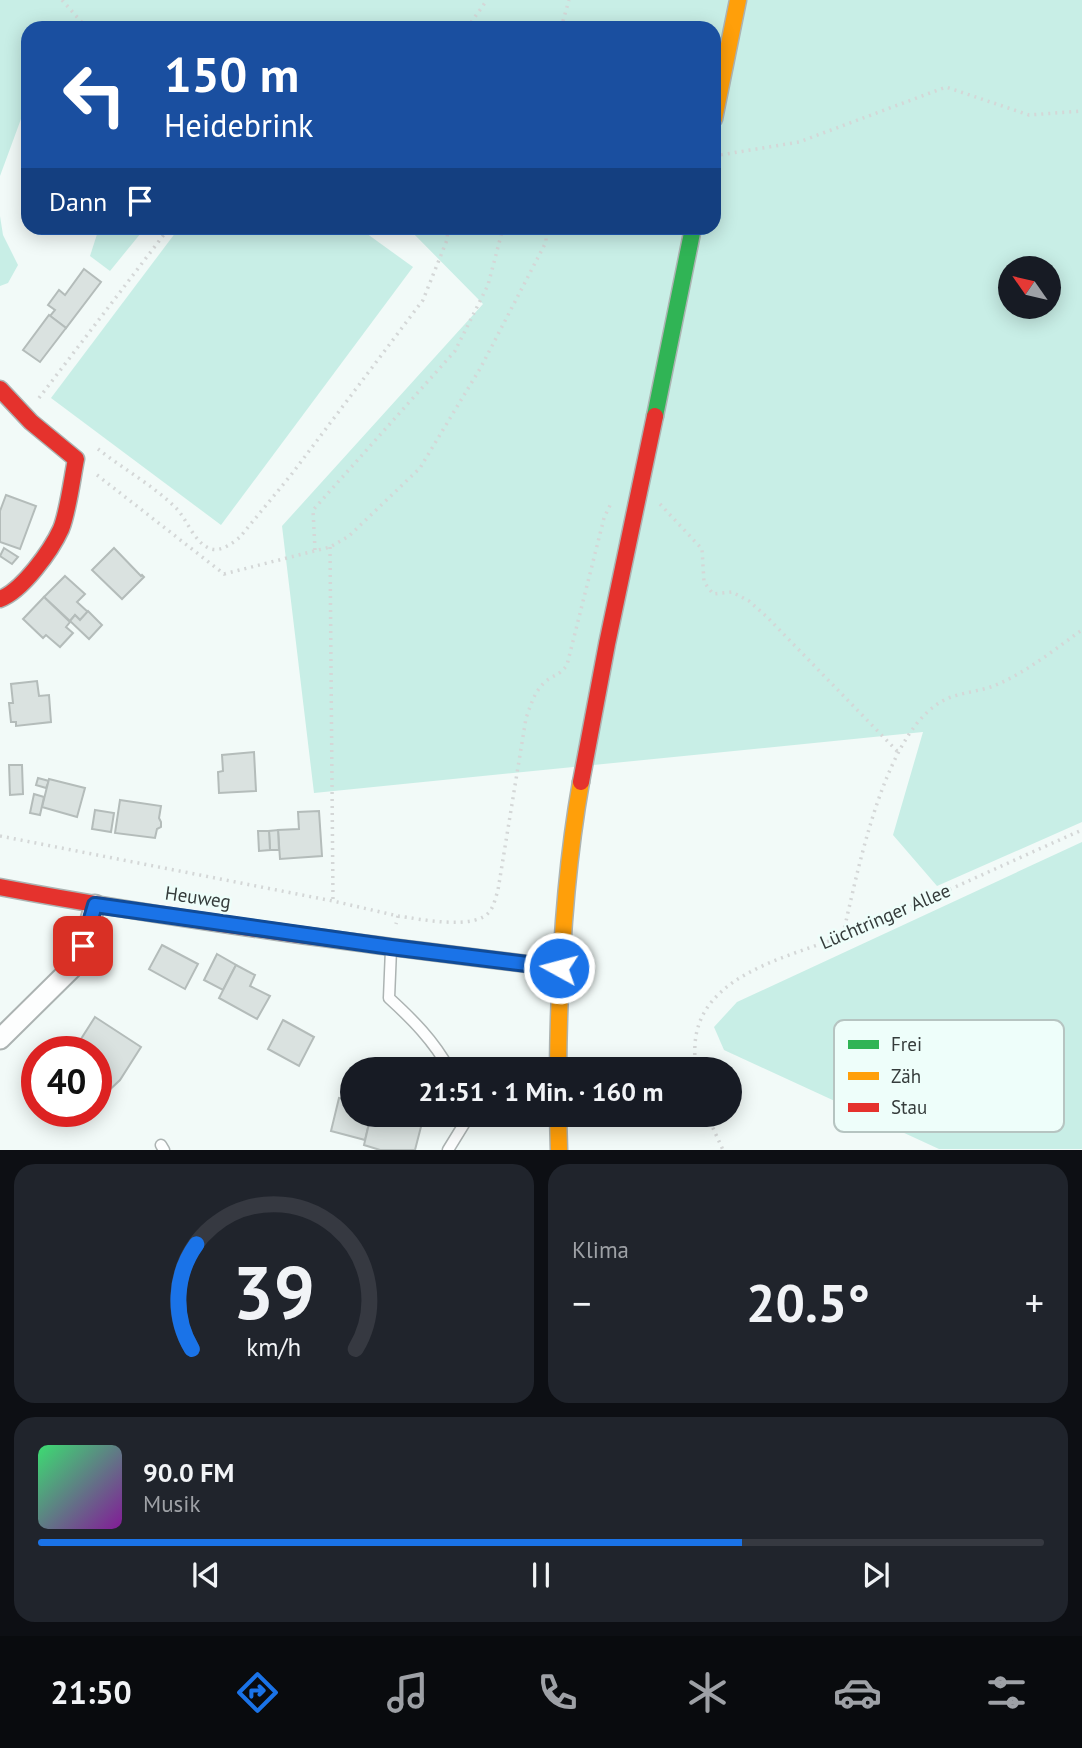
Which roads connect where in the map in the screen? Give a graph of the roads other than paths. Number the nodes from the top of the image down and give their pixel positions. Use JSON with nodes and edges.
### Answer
{"nodes":[{"id":1,"x":738,"y":0,"type":"edge"},
{"id":2,"x":721,"y":84,"type":"edge"},
{"id":3,"x":692,"y":235,"type":"edge"},
{"id":4,"x":0,"y":389,"type":"edge"},
{"id":5,"x":0,"y":599,"type":"edge"},
{"id":6,"x":0,"y":887,"type":"edge"},
{"id":7,"x":95,"y":905,"type":"junction"},
{"id":8,"x":391,"y":947,"type":"junction"},
{"id":9,"x":559,"y":968,"type":"junction"},
{"id":10,"x":0,"y":1039,"type":"edge"},
{"id":11,"x":443,"y":1057,"type":"edge"},
{"id":12,"x":558,"y":1057,"type":"edge"},
{"id":13,"x":462,"y":1127,"type":"edge"},
{"id":14,"x":558,"y":1127,"type":"edge"},
{"id":15,"x":448,"y":1150,"type":"edge"},
{"id":16,"x":559,"y":1150,"type":"edge"}],
"edges":[{"from":1,"to":2,"type":"main road"},
{"from":3,"to":9,"type":"main road"},
{"from":4,"to":5,"type":"main road"},
{"from":6,"to":7,"type":"main road","name":"Heuweg"},
{"from":7,"to":8,"type":"main road","name":"Heuweg"},
{"from":7,"to":10,"type":"street"},
{"from":8,"to":9,"type":"main road","name":"Heuweg"},
{"from":8,"to":11,"type":"lane"},
{"from":9,"to":12,"type":"main road"},
{"from":13,"to":15,"type":"lane"},
{"from":14,"to":16,"type":"main road"}]}
